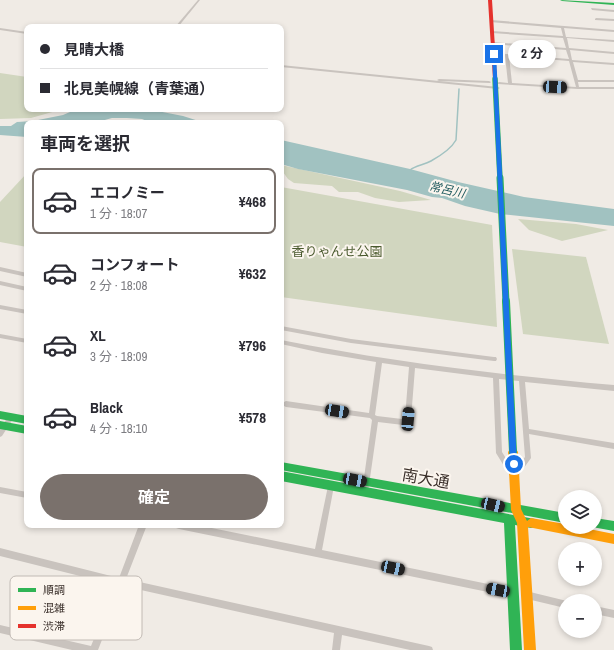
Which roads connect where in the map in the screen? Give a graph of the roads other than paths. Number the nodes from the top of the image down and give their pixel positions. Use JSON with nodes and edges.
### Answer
{"nodes":[{"id":1,"x":199,"y":0,"type":"edge"},
{"id":2,"x":490,"y":0,"type":"edge"},
{"id":3,"x":562,"y":0,"type":"edge"},
{"id":4,"x":614,"y":4,"type":"edge"},
{"id":5,"x":592,"y":9,"type":"dead end"},
{"id":6,"x":606,"y":10,"type":"junction"},
{"id":7,"x":614,"y":11,"type":"edge"},
{"id":8,"x":614,"y":15,"type":"edge"},
{"id":9,"x":596,"y":19,"type":"dead end"},
{"id":10,"x":614,"y":20,"type":"edge"},
{"id":11,"x":491,"y":21,"type":"junction"},
{"id":12,"x":179,"y":24,"type":"edge"},
{"id":13,"x":562,"y":27,"type":"junction"},
{"id":14,"x":0,"y":29,"type":"edge"},
{"id":15,"x":609,"y":30,"type":"junction"},
{"id":16,"x":614,"y":30,"type":"edge"},
{"id":17,"x":492,"y":32,"type":"junction"},
{"id":18,"x":24,"y":33,"type":"edge"},
{"id":19,"x":614,"y":34,"type":"edge"},
{"id":20,"x":565,"y":38,"type":"junction"},
{"id":21,"x":614,"y":41,"type":"edge"},
{"id":22,"x":493,"y":43,"type":"junction"},
{"id":23,"x":568,"y":49,"type":"junction"},
{"id":24,"x":614,"y":53,"type":"edge"},
{"id":25,"x":494,"y":54,"type":"junction"},
{"id":26,"x":508,"y":55,"type":"junction"},
{"id":27,"x":571,"y":60,"type":"junction"},
{"id":28,"x":614,"y":64,"type":"edge"},
{"id":29,"x":284,"y":66,"type":"edge"},
{"id":30,"x":494,"y":81,"type":"junction"},
{"id":31,"x":576,"y":81,"type":"junction"},
{"id":32,"x":614,"y":81,"type":"edge"},
{"id":33,"x":426,"y":82,"type":"junction"},
{"id":34,"x":510,"y":84,"type":"junction"},
{"id":35,"x":498,"y":88,"type":"dead end"},
{"id":36,"x":578,"y":88,"type":"junction"},
{"id":37,"x":614,"y":88,"type":"edge"},
{"id":38,"x":0,"y":269,"type":"edge"},
{"id":39,"x":24,"y":274,"type":"edge"},
{"id":40,"x":0,"y":283,"type":"edge"},
{"id":41,"x":24,"y":288,"type":"edge"},
{"id":42,"x":0,"y":307,"type":"edge"},
{"id":43,"x":24,"y":311,"type":"edge"},
{"id":44,"x":284,"y":329,"type":"edge"},
{"id":45,"x":0,"y":336,"type":"edge"},
{"id":46,"x":24,"y":340,"type":"edge"},
{"id":47,"x":284,"y":343,"type":"edge"},
{"id":48,"x":494,"y":358,"type":"dead end"},
{"id":49,"x":379,"y":361,"type":"junction"},
{"id":50,"x":412,"y":366,"type":"junction"},
{"id":51,"x":496,"y":376,"type":"junction"},
{"id":52,"x":522,"y":379,"type":"junction"},
{"id":53,"x":614,"y":388,"type":"edge"},
{"id":54,"x":286,"y":404,"type":"dead end"},
{"id":55,"x":0,"y":415,"type":"edge"},
{"id":56,"x":11,"y":417,"type":"junction"},
{"id":57,"x":374,"y":418,"type":"junction"},
{"id":58,"x":24,"y":419,"type":"edge"},
{"id":59,"x":3,"y":426,"type":"edge"},
{"id":60,"x":24,"y":430,"type":"edge"},
{"id":61,"x":527,"y":431,"type":"junction"},
{"id":62,"x":0,"y":434,"type":"edge"},
{"id":63,"x":614,"y":446,"type":"edge"},
{"id":64,"x":284,"y":467,"type":"edge"},
{"id":65,"x":284,"y":477,"type":"edge"},
{"id":66,"x":514,"y":477,"type":"junction"},
{"id":67,"x":366,"y":482,"type":"junction"},
{"id":68,"x":331,"y":486,"type":"junction"},
{"id":69,"x":0,"y":490,"type":"edge"},
{"id":70,"x":365,"y":492,"type":"junction"},
{"id":71,"x":24,"y":494,"type":"edge"},
{"id":72,"x":516,"y":510,"type":"junction"},
{"id":73,"x":558,"y":517,"type":"edge"},
{"id":74,"x":509,"y":520,"type":"junction"},
{"id":75,"x":522,"y":522,"type":"junction"},
{"id":76,"x":602,"y":524,"type":"edge"},
{"id":77,"x":614,"y":526,"type":"edge"},
{"id":78,"x":142,"y":528,"type":"edge"},
{"id":79,"x":195,"y":528,"type":"edge"},
{"id":80,"x":614,"y":539,"type":"edge"},
{"id":81,"x":0,"y":552,"type":"edge"},
{"id":82,"x":318,"y":553,"type":"junction"},
{"id":83,"x":97,"y":576,"type":"edge"},
{"id":84,"x":123,"y":576,"type":"edge"},
{"id":85,"x":142,"y":587,"type":"edge"},
{"id":86,"x":513,"y":593,"type":"junction"},
{"id":87,"x":526,"y":595,"type":"junction"},
{"id":88,"x":558,"y":602,"type":"edge"},
{"id":89,"x":602,"y":611,"type":"edge"},
{"id":90,"x":614,"y":614,"type":"edge"},
{"id":91,"x":0,"y":629,"type":"edge"},
{"id":92,"x":10,"y":631,"type":"edge"},
{"id":93,"x":338,"y":631,"type":"junction"},
{"id":94,"x":47,"y":640,"type":"edge"},
{"id":95,"x":98,"y":640,"type":"edge"},
{"id":96,"x":404,"y":647,"type":"edge"},
{"id":97,"x":90,"y":650,"type":"edge"},
{"id":98,"x":94,"y":650,"type":"edge"},
{"id":99,"x":336,"y":650,"type":"edge"},
{"id":100,"x":430,"y":650,"type":"edge"},
{"id":101,"x":516,"y":650,"type":"edge"},
{"id":102,"x":530,"y":650,"type":"edge"}],
"edges":[{"from":1,"to":12,"type":"street"},
{"from":2,"to":11,"type":"main road"},
{"from":3,"to":4,"type":"main road"},
{"from":5,"to":6,"type":"street"},
{"from":6,"to":7,"type":"street"},
{"from":6,"to":8,"type":"street"},
{"from":9,"to":10,"type":"street"},
{"from":11,"to":13,"type":"street"},
{"from":11,"to":17,"type":"main road"},
{"from":13,"to":15,"type":"street"},
{"from":13,"to":20,"type":"street"},
{"from":14,"to":18,"type":"street"},
{"from":15,"to":16,"type":"street"},
{"from":15,"to":19,"type":"street"},
{"from":17,"to":20,"type":"street"},
{"from":17,"to":22,"type":"main road"},
{"from":20,"to":21,"type":"street"},
{"from":20,"to":23,"type":"street"},
{"from":22,"to":23,"type":"street"},
{"from":22,"to":25,"type":"main road"},
{"from":23,"to":24,"type":"street"},
{"from":23,"to":27,"type":"street"},
{"from":25,"to":26,"type":"street"},
{"from":25,"to":30,"type":"main road"},
{"from":26,"to":27,"type":"street"},
{"from":26,"to":34,"type":"street"},
{"from":27,"to":28,"type":"street"},
{"from":27,"to":31,"type":"street"},
{"from":29,"to":33,"type":"street"},
{"from":30,"to":33,"type":"street"},
{"from":30,"to":34,"type":"street"},
{"from":30,"to":66,"type":"main road","bridge":true},
{"from":31,"to":32,"type":"street"},
{"from":31,"to":36,"type":"street"},
{"from":33,"to":35,"type":"street"},
{"from":34,"to":36,"type":"street"},
{"from":36,"to":37,"type":"street"},
{"from":38,"to":39,"type":"street"},
{"from":40,"to":41,"type":"street"},
{"from":42,"to":43,"type":"street"},
{"from":44,"to":48,"type":"street"},
{"from":45,"to":46,"type":"street"},
{"from":47,"to":49,"type":"street"},
{"from":49,"to":50,"type":"street"},
{"from":49,"to":57,"type":"street"},
{"from":50,"to":51,"type":"street"},
{"from":50,"to":57,"type":"street"},
{"from":51,"to":52,"type":"street"},
{"from":51,"to":66,"type":"street"},
{"from":52,"to":53,"type":"street"},
{"from":52,"to":61,"type":"street"},
{"from":54,"to":57,"type":"street"},
{"from":55,"to":56,"type":"main road"},
{"from":56,"to":58,"type":"main road"},
{"from":56,"to":59,"type":"street"},
{"from":57,"to":67,"type":"street"},
{"from":59,"to":60,"type":"main road"},
{"from":59,"to":62,"type":"street"},
{"from":61,"to":63,"type":"street"},
{"from":61,"to":66,"type":"street"},
{"from":64,"to":67,"type":"main road","name":"南大通"},
{"from":65,"to":68,"type":"main road","name":"南大通"},
{"from":66,"to":72,"type":"main road"},
{"from":67,"to":70,"type":"street"},
{"from":67,"to":72,"type":"main road","name":"南大通"},
{"from":68,"to":70,"type":"main road","name":"南大通"},
{"from":68,"to":82,"type":"street"},
{"from":69,"to":71,"type":"street"},
{"from":70,"to":74,"type":"main road","name":"南大通"},
{"from":72,"to":73,"type":"main road","name":"南大通"},
{"from":72,"to":74,"type":"main road"},
{"from":72,"to":75,"type":"main road"},
{"from":74,"to":75,"type":"main road","name":"南大通"},
{"from":74,"to":86,"type":"main road"},
{"from":75,"to":80,"type":"main road"},
{"from":75,"to":87,"type":"main road"},
{"from":76,"to":77,"type":"main road"},
{"from":78,"to":84,"type":"street"},
{"from":79,"to":82,"type":"street"},
{"from":81,"to":83,"type":"street"},
{"from":82,"to":86,"type":"street"},
{"from":85,"to":93,"type":"street"},
{"from":86,"to":101,"type":"main road"},
{"from":87,"to":88,"type":"street"},
{"from":87,"to":102,"type":"main road"},
{"from":89,"to":90,"type":"street"},
{"from":91,"to":92,"type":"street"},
{"from":93,"to":96,"type":"street"},
{"from":93,"to":99,"type":"street"},
{"from":94,"to":97,"type":"street"},
{"from":95,"to":98,"type":"street"},
{"from":96,"to":100,"type":"street"}]}
